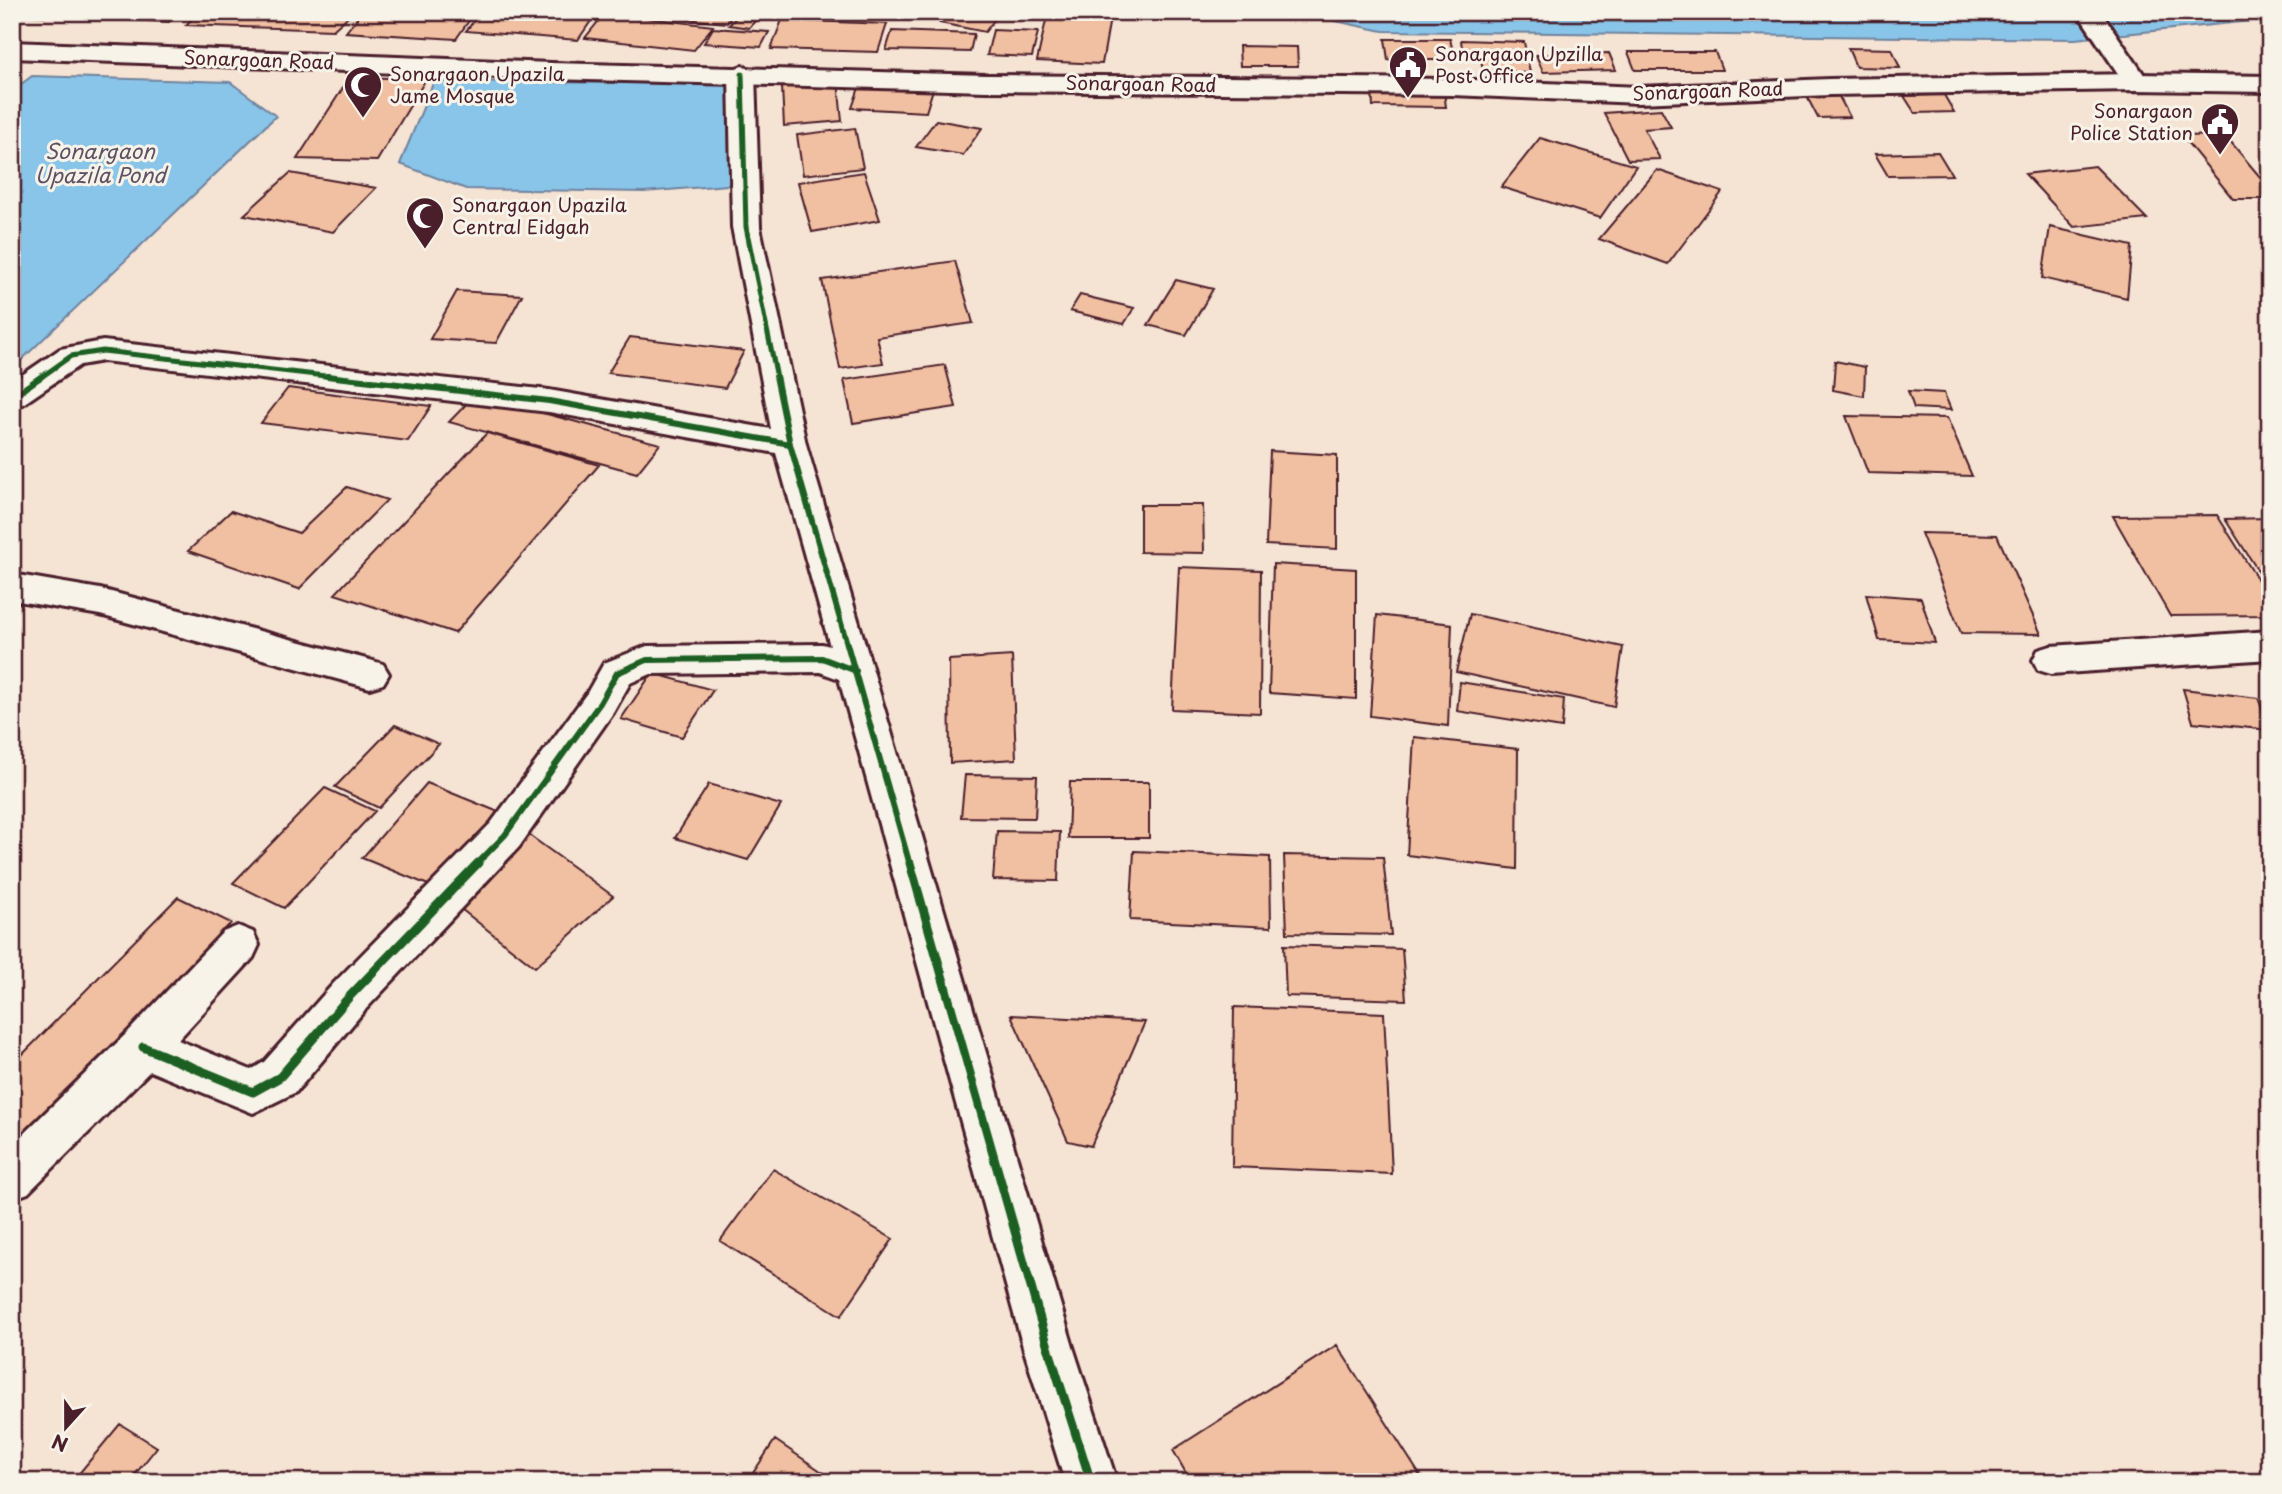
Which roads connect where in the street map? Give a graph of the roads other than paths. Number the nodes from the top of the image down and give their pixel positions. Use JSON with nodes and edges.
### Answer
{"nodes":[{"id":1,"x":2089,"y":12,"type":"edge"},
{"id":2,"x":12,"y":50,"type":"edge"},
{"id":3,"x":2129,"y":72,"type":"junction"},
{"id":4,"x":742,"y":74,"type":"junction"},
{"id":5,"x":2270,"y":84,"type":"edge"},
{"id":6,"x":12,"y":397,"type":"edge"},
{"id":7,"x":790,"y":444,"type":"junction"},
{"id":8,"x":12,"y":587,"type":"edge"},
{"id":9,"x":2270,"y":645,"type":"edge"},
{"id":10,"x":2051,"y":660,"type":"dead end"},
{"id":11,"x":856,"y":671,"type":"junction"},
{"id":12,"x":369,"y":674,"type":"dead end"},
{"id":13,"x":238,"y":945,"type":"dead end"},
{"id":14,"x":143,"y":1047,"type":"junction"},
{"id":15,"x":12,"y":1177,"type":"edge"},
{"id":16,"x":1091,"y":1482,"type":"edge"}],
"edges":[{"from":1,"to":3,"type":"street"},
{"from":2,"to":4,"type":"street","name":"Sonargoan Road"},
{"from":3,"to":4,"type":"street","name":"Sonargoan Road"},
{"from":3,"to":5,"type":"street","name":"Sonargoan Road"},
{"from":4,"to":7,"type":"street"},
{"from":6,"to":7,"type":"street"},
{"from":7,"to":11,"type":"street"},
{"from":8,"to":12,"type":"street"},
{"from":9,"to":10,"type":"street"},
{"from":11,"to":14,"type":"street"},
{"from":11,"to":16,"type":"street"},
{"from":13,"to":14,"type":"street"},
{"from":14,"to":15,"type":"street"}]}
